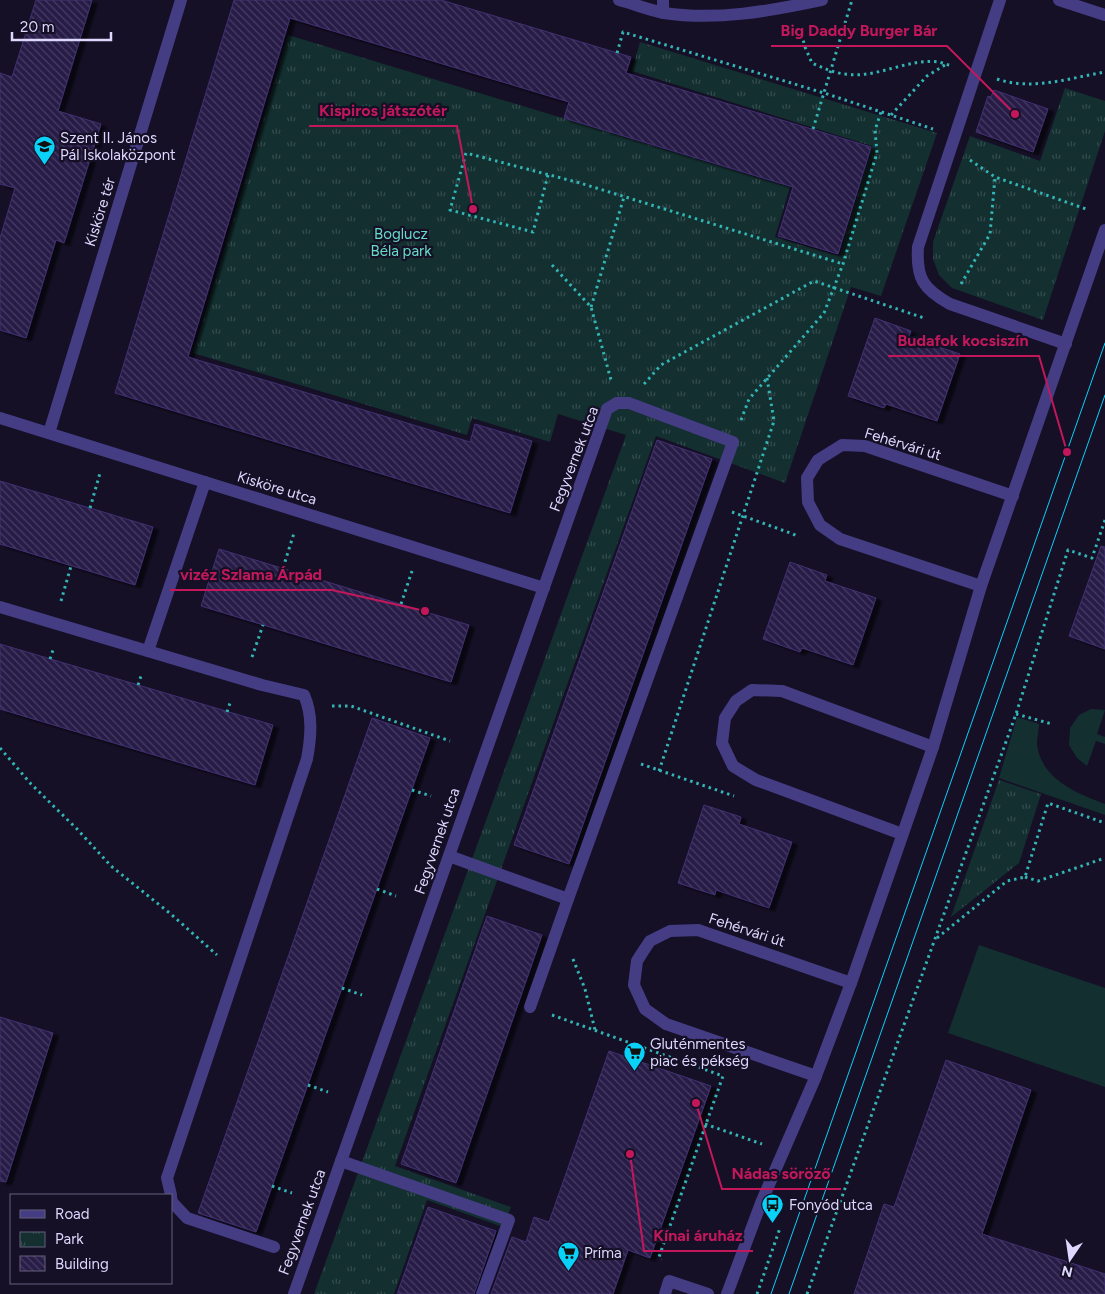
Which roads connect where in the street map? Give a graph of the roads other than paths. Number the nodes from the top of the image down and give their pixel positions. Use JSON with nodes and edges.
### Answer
{"nodes":[{"id":1,"x":181,"y":0,"type":"edge"},
{"id":2,"x":619,"y":0,"type":"edge"},
{"id":3,"x":822,"y":0,"type":"edge"},
{"id":4,"x":1000,"y":0,"type":"edge"},
{"id":5,"x":1059,"y":0,"type":"edge"},
{"id":6,"x":663,"y":6,"type":"edge"},
{"id":7,"x":1105,"y":15,"type":"edge"},
{"id":8,"x":1105,"y":230,"type":"edge"},
{"id":9,"x":1066,"y":344,"type":"junction"},
{"id":10,"x":0,"y":418,"type":"edge"},
{"id":11,"x":49,"y":433,"type":"junction"},
{"id":12,"x":205,"y":482,"type":"junction"},
{"id":13,"x":1013,"y":496,"type":"junction"},
{"id":14,"x":981,"y":586,"type":"junction"},
{"id":15,"x":544,"y":588,"type":"junction"},
{"id":16,"x":0,"y":607,"type":"edge"},
{"id":17,"x":148,"y":650,"type":"junction"},
{"id":18,"x":933,"y":747,"type":"junction"},
{"id":19,"x":902,"y":834,"type":"junction"},
{"id":20,"x":449,"y":856,"type":"junction"},
{"id":21,"x":568,"y":899,"type":"junction"},
{"id":22,"x":850,"y":983,"type":"junction"},
{"id":23,"x":530,"y":1007,"type":"road end"},
{"id":24,"x":816,"y":1076,"type":"junction"},
{"id":25,"x":341,"y":1160,"type":"junction"},
{"id":26,"x":171,"y":1194,"type":"edge"},
{"id":27,"x":172,"y":1202,"type":"edge"},
{"id":28,"x":274,"y":1247,"type":"dead end"},
{"id":29,"x":294,"y":1294,"type":"edge"},
{"id":30,"x":482,"y":1294,"type":"edge"},
{"id":31,"x":665,"y":1294,"type":"edge"},
{"id":32,"x":708,"y":1294,"type":"edge"},
{"id":33,"x":727,"y":1294,"type":"edge"}],
"edges":[{"from":1,"to":11,"type":"street","name":"Kisköre tér"},
{"from":2,"to":6,"type":"street"},
{"from":3,"to":6,"type":"street"},
{"from":4,"to":9,"type":"street"},
{"from":5,"to":7,"type":"street"},
{"from":8,"to":9,"type":"street"},
{"from":9,"to":13,"type":"street"},
{"from":10,"to":11,"type":"street","name":"Kisköre utca"},
{"from":11,"to":12,"type":"street","name":"Kisköre utca"},
{"from":12,"to":15,"type":"street","name":"Kisköre utca"},
{"from":12,"to":17,"type":"street"},
{"from":13,"to":14,"type":"street"},
{"from":13,"to":14,"type":"street","name":"Fehérvári út"},
{"from":14,"to":18,"type":"street"},
{"from":15,"to":20,"type":"street","name":"Fegyvernek utca"},
{"from":15,"to":21,"type":"street","name":"Fegyvernek utca"},
{"from":16,"to":17,"type":"street"},
{"from":17,"to":26,"type":"street"},
{"from":18,"to":19,"type":"street"},
{"from":18,"to":19,"type":"street"},
{"from":19,"to":22,"type":"street"},
{"from":20,"to":21,"type":"street"},
{"from":20,"to":25,"type":"street","name":"Fegyvernek utca"},
{"from":21,"to":23,"type":"street"},
{"from":22,"to":24,"type":"street"},
{"from":22,"to":24,"type":"street","name":"Fehérvári út"},
{"from":24,"to":33,"type":"street"},
{"from":25,"to":29,"type":"street","name":"Fegyvernek utca"},
{"from":25,"to":30,"type":"street"},
{"from":27,"to":28,"type":"street"},
{"from":31,"to":32,"type":"street"}]}
